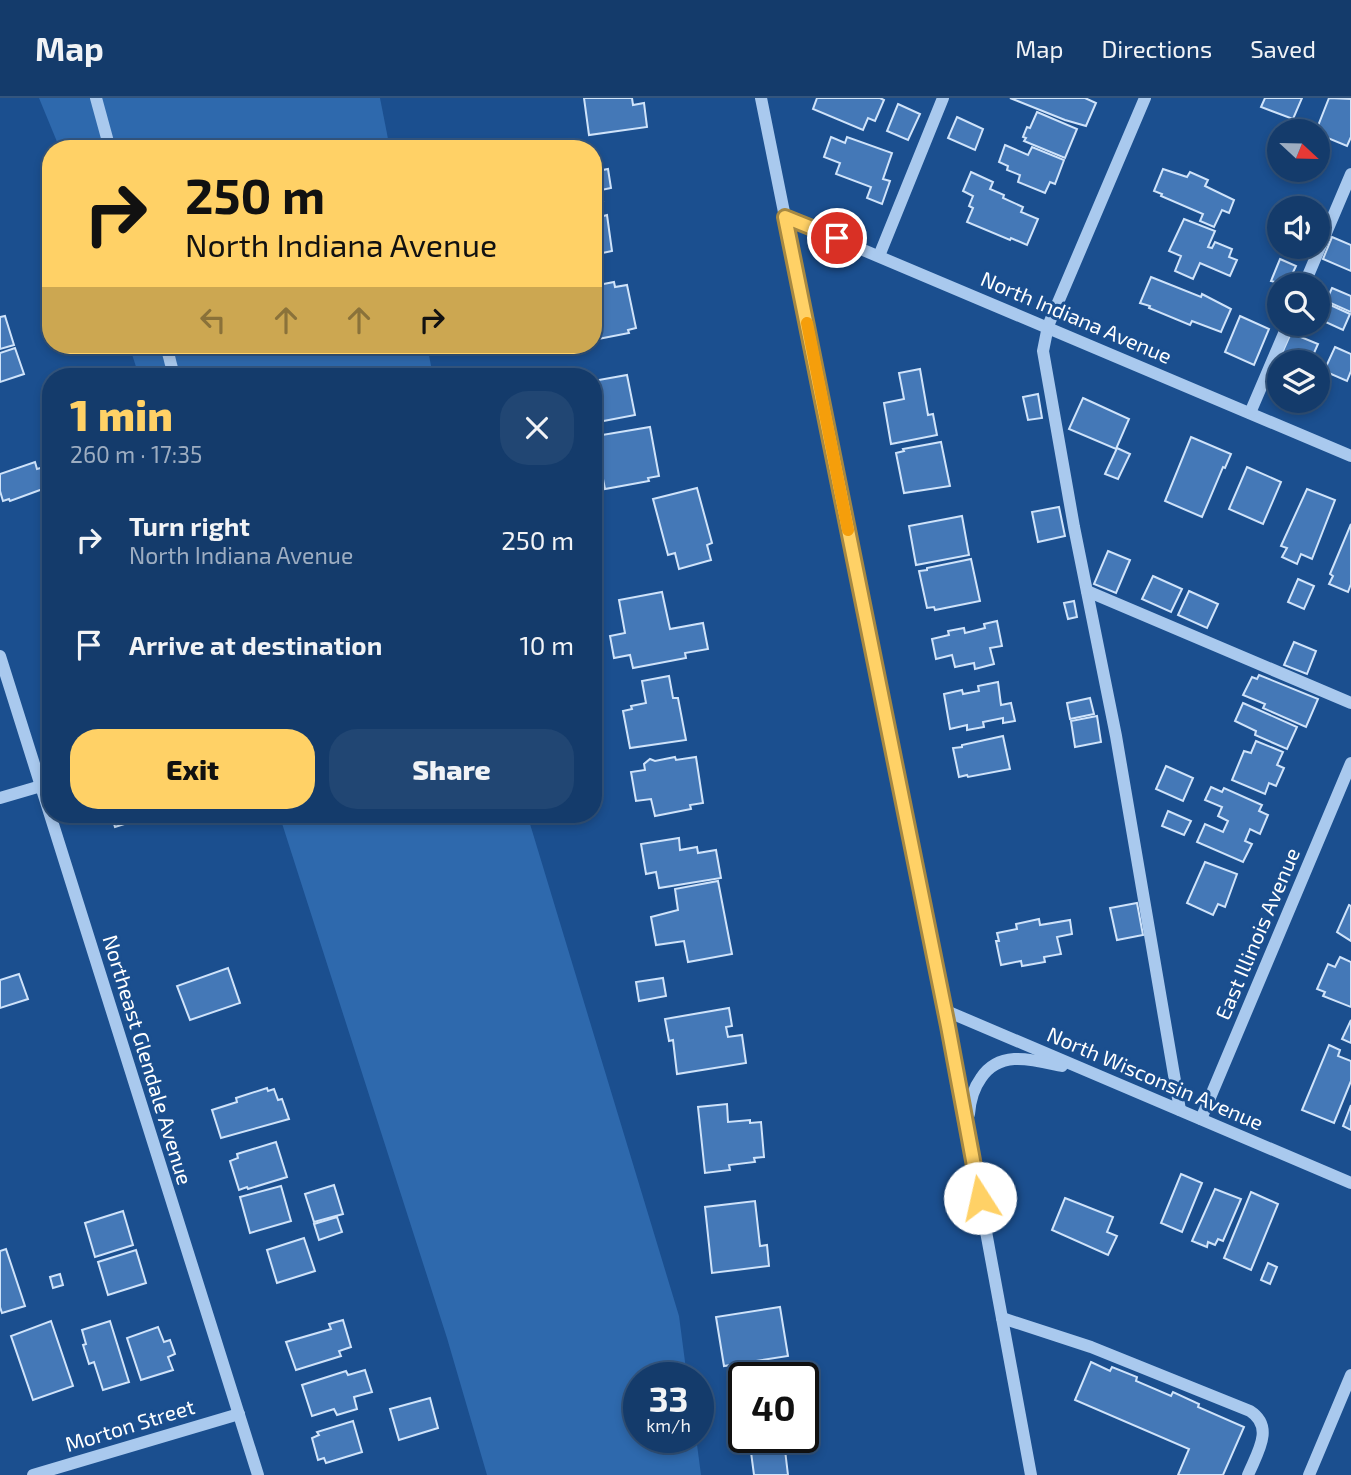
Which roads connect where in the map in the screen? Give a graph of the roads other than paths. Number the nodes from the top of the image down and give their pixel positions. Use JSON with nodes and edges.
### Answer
{"nodes":[{"id":1,"x":96,"y":98,"type":"edge"},
{"id":2,"x":761,"y":98,"type":"edge"},
{"id":3,"x":769,"y":98,"type":"edge"},
{"id":4,"x":943,"y":98,"type":"edge"},
{"id":5,"x":1145,"y":98,"type":"edge"},
{"id":6,"x":769,"y":133,"type":"junction"},
{"id":7,"x":108,"y":140,"type":"edge"},
{"id":8,"x":1351,"y":174,"type":"edge"},
{"id":9,"x":785,"y":217,"type":"junction"},
{"id":10,"x":879,"y":256,"type":"junction"},
{"id":11,"x":1309,"y":273,"type":"edge"},
{"id":12,"x":1048,"y":327,"type":"junction"},
{"id":13,"x":1282,"y":336,"type":"edge"},
{"id":14,"x":1250,"y":413,"type":"junction"},
{"id":15,"x":1351,"y":456,"type":"edge"},
{"id":16,"x":1087,"y":591,"type":"junction"},
{"id":17,"x":0,"y":656,"type":"edge"},
{"id":18,"x":1351,"y":704,"type":"edge"},
{"id":19,"x":1351,"y":764,"type":"edge"},
{"id":20,"x":41,"y":786,"type":"junction"},
{"id":21,"x":42,"y":789,"type":"edge"},
{"id":22,"x":0,"y":799,"type":"edge"},
{"id":23,"x":53,"y":823,"type":"edge"},
{"id":24,"x":944,"y":1010,"type":"junction"},
{"id":25,"x":1112,"y":1081,"type":"junction"},
{"id":26,"x":1180,"y":1110,"type":"junction"},
{"id":27,"x":1201,"y":1119,"type":"junction"},
{"id":28,"x":971,"y":1150,"type":"junction"},
{"id":29,"x":1351,"y":1183,"type":"edge"},
{"id":30,"x":1002,"y":1318,"type":"junction"},
{"id":31,"x":1351,"y":1374,"type":"edge"},
{"id":32,"x":1345,"y":1404,"type":"edge"},
{"id":33,"x":239,"y":1414,"type":"junction"},
{"id":34,"x":33,"y":1475,"type":"edge"},
{"id":35,"x":258,"y":1475,"type":"edge"},
{"id":36,"x":1031,"y":1475,"type":"edge"},
{"id":37,"x":1248,"y":1475,"type":"edge"},
{"id":38,"x":1309,"y":1475,"type":"edge"}],
"edges":[{"from":1,"to":7,"type":"street"},
{"from":2,"to":6,"type":"street"},
{"from":3,"to":6,"type":"street"},
{"from":4,"to":10,"type":"street"},
{"from":5,"to":12,"type":"street"},
{"from":6,"to":9,"type":"street"},
{"from":8,"to":11,"type":"street"},
{"from":9,"to":10,"type":"street","name":"North Indiana Avenue"},
{"from":9,"to":24,"type":"street"},
{"from":10,"to":12,"type":"street","name":"North Indiana Avenue"},
{"from":12,"to":14,"type":"street","name":"North Indiana Avenue"},
{"from":12,"to":16,"type":"street"},
{"from":13,"to":14,"type":"street"},
{"from":14,"to":15,"type":"street","name":"North Indiana Avenue"},
{"from":16,"to":18,"type":"street"},
{"from":16,"to":26,"type":"street"},
{"from":17,"to":20,"type":"street","name":"Northeast Glendale Avenue"},
{"from":19,"to":27,"type":"street","name":"East Illinois Avenue"},
{"from":20,"to":21,"type":"street","name":"Northeast Glendale Avenue"},
{"from":20,"to":22,"type":"street"},
{"from":23,"to":33,"type":"street","name":"Northeast Glendale Avenue"},
{"from":24,"to":25,"type":"street","name":"North Wisconsin Avenue"},
{"from":24,"to":28,"type":"street"},
{"from":25,"to":26,"type":"street","name":"North Wisconsin Avenue"},
{"from":25,"to":28,"type":"street"},
{"from":26,"to":27,"type":"street","name":"North Wisconsin Avenue"},
{"from":27,"to":29,"type":"street","name":"North Wisconsin Avenue"},
{"from":28,"to":30,"type":"street"},
{"from":30,"to":36,"type":"street"},
{"from":30,"to":37,"type":"street"},
{"from":31,"to":32,"type":"street"},
{"from":32,"to":38,"type":"street"},
{"from":33,"to":34,"type":"street","name":"Morton Street"},
{"from":33,"to":35,"type":"street","name":"Northeast Glendale Avenue"}]}
